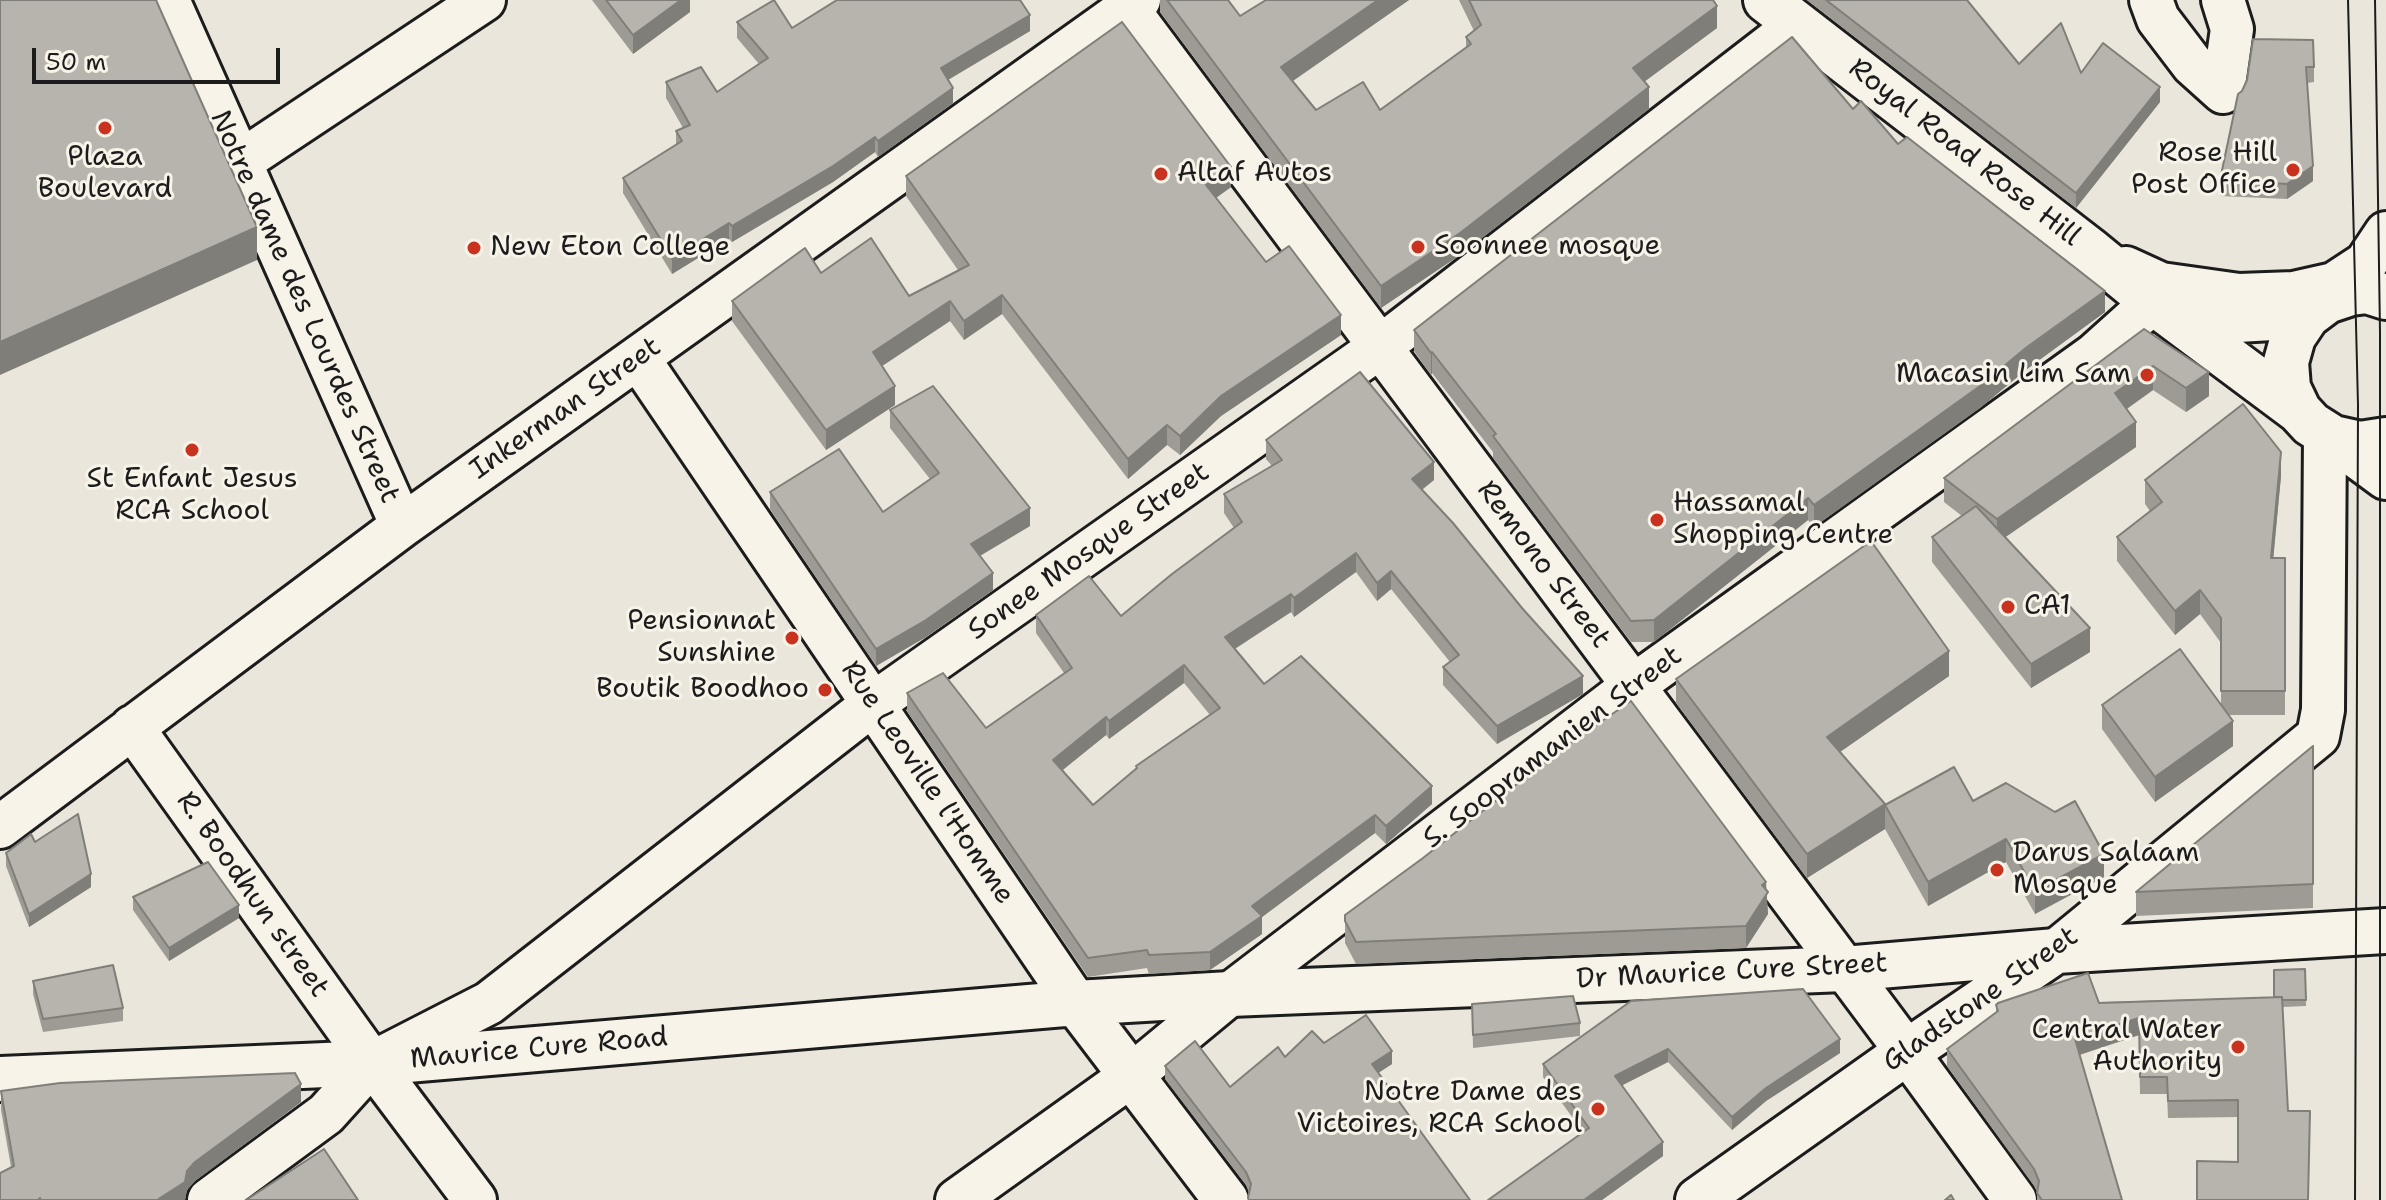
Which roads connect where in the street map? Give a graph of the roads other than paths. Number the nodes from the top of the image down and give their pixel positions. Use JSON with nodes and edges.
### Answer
{"nodes":[{"id":1,"x":168,"y":0,"type":"edge"},
{"id":2,"x":484,"y":0,"type":"edge"},
{"id":3,"x":2151,"y":0,"type":"edge"},
{"id":4,"x":2223,"y":0,"type":"edge"},
{"id":5,"x":1133,"y":4,"type":"edge"},
{"id":6,"x":1776,"y":7,"type":"edge"},
{"id":7,"x":240,"y":162,"type":"junction"},
{"id":8,"x":2386,"y":233,"type":"edge"},
{"id":9,"x":2092,"y":252,"type":"junction"},
{"id":10,"x":2380,"y":285,"type":"edge"},
{"id":11,"x":2157,"y":304,"type":"junction"},
{"id":12,"x":2307,"y":316,"type":"junction"},
{"id":13,"x":1380,"y":347,"type":"junction"},
{"id":14,"x":638,"y":358,"type":"junction"},
{"id":15,"x":2319,"y":428,"type":"junction"},
{"id":16,"x":2386,"y":440,"type":"edge"},
{"id":17,"x":2386,"y":477,"type":"edge"},
{"id":18,"x":402,"y":526,"type":"junction"},
{"id":19,"x":1633,"y":686,"type":"junction"},
{"id":20,"x":873,"y":704,"type":"junction"},
{"id":21,"x":132,"y":727,"type":"junction"},
{"id":22,"x":0,"y":827,"type":"edge"},
{"id":23,"x":2386,"y":931,"type":"edge"},
{"id":24,"x":2056,"y":951,"type":"junction"},
{"id":25,"x":1844,"y":969,"type":"junction"},
{"id":26,"x":1230,"y":994,"type":"junction"},
{"id":27,"x":1076,"y":1003,"type":"junction"},
{"id":28,"x":1907,"y":1052,"type":"junction"},
{"id":29,"x":372,"y":1063,"type":"junction"},
{"id":30,"x":1132,"y":1075,"type":"junction"},
{"id":31,"x":0,"y":1079,"type":"edge"},
{"id":32,"x":209,"y":1200,"type":"edge"},
{"id":33,"x":475,"y":1200,"type":"edge"},
{"id":34,"x":957,"y":1200,"type":"edge"},
{"id":35,"x":1226,"y":1200,"type":"edge"},
{"id":36,"x":1698,"y":1200,"type":"edge"},
{"id":37,"x":2015,"y":1200,"type":"edge"}],
"edges":[{"from":1,"to":7,"type":"street","name":"Notre dame des Lourdes Street"},
{"from":2,"to":7,"type":"street"},
{"from":3,"to":4,"type":"street"},
{"from":5,"to":13,"type":"street","name":"Remono Street"},
{"from":5,"to":14,"type":"street","name":"Inkerman Street"},
{"from":6,"to":9,"type":"main road","name":"Royal Road Rose Hill"},
{"from":6,"to":13,"type":"street","name":"Sonee Mosque Street"},
{"from":7,"to":18,"type":"street","name":"Notre dame des Lourdes Street"},
{"from":8,"to":9,"type":"street"},
{"from":9,"to":11,"type":"main road","name":"Royal Road Rose Hill"},
{"from":10,"to":12,"type":"main road"},
{"from":11,"to":12,"type":"main road","name":"Royal Road Rose Hill"},
{"from":11,"to":15,"type":"main road","name":"Royal Road Rose Hill"},
{"from":11,"to":19,"type":"street","name":"S. Soopramanien Street"},
{"from":12,"to":15,"type":"main road"},
{"from":13,"to":19,"type":"street","name":"Remono Street"},
{"from":13,"to":20,"type":"street","name":"Sonee Mosque Street"},
{"from":14,"to":18,"type":"street","name":"Inkerman Street"},
{"from":14,"to":20,"type":"street","name":"Rue Leoville l'Homme"},
{"from":15,"to":16,"type":"main road"},
{"from":15,"to":17,"type":"main road","name":"Royal Road Rose Hill"},
{"from":15,"to":24,"type":"street","name":"Gladstone Street"},
{"from":18,"to":21,"type":"street","name":"Inkerman Street"},
{"from":19,"to":25,"type":"street","name":"Remono Street"},
{"from":19,"to":26,"type":"street","name":"S. Soopramanien Street"},
{"from":20,"to":27,"type":"street","name":"Rue Leoville l'Homme"},
{"from":20,"to":29,"type":"street","name":"Sonee Mosque Street"},
{"from":21,"to":22,"type":"street","name":"Inkerman Street"},
{"from":21,"to":29,"type":"street","name":"R. Boodhun street"},
{"from":23,"to":24,"type":"main road","name":"Dr Maurice Cure Street"},
{"from":24,"to":25,"type":"main road","name":"Dr Maurice Cure Street"},
{"from":24,"to":28,"type":"main road","name":"Gladstone Street"},
{"from":25,"to":26,"type":"main road","name":"Dr Maurice Cure Street"},
{"from":25,"to":28,"type":"street","name":"Remono Street"},
{"from":26,"to":27,"type":"main road","name":"Dr Maurice Cure Street"},
{"from":26,"to":30,"type":"street","name":"S. Soopramanien Street"},
{"from":27,"to":29,"type":"main road","name":"Maurice Cure Road"},
{"from":27,"to":30,"type":"main road","name":"Rue Leoville l'Homme"},
{"from":28,"to":36,"type":"main road","name":"Gladstone Street"},
{"from":28,"to":37,"type":"street","name":"Remono Street"},
{"from":29,"to":31,"type":"main road","name":"Maurice Cure Road"},
{"from":29,"to":32,"type":"street"},
{"from":29,"to":33,"type":"street","name":"R. Boodhun street"},
{"from":30,"to":34,"type":"street","name":"S. Soopramanien Street"},
{"from":30,"to":35,"type":"main road","name":"Rue Leoville l'Homme"}]}
